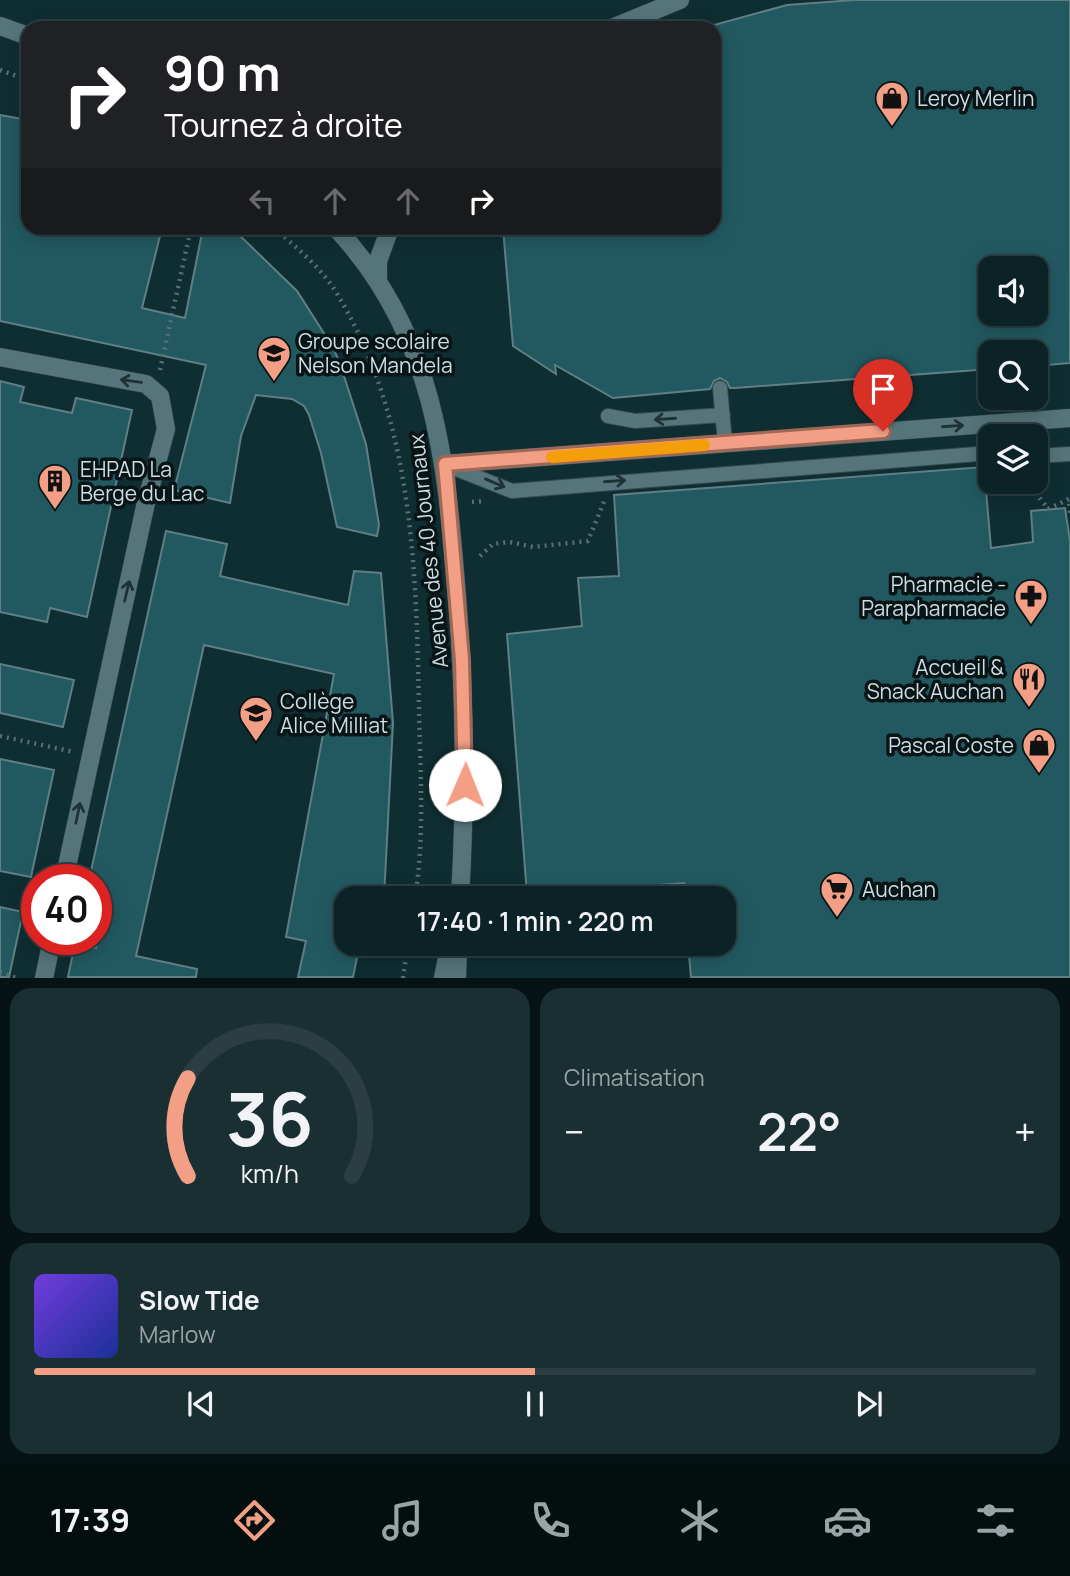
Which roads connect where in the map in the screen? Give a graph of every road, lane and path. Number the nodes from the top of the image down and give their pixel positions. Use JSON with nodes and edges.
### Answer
{"nodes":[{"id":1,"x":680,"y":0,"type":"edge"},
{"id":2,"x":629,"y":21,"type":"edge"},
{"id":3,"x":0,"y":26,"type":"edge"},
{"id":4,"x":21,"y":34,"type":"edge"},
{"id":5,"x":0,"y":69,"type":"edge"},
{"id":6,"x":21,"y":77,"type":"edge"},
{"id":7,"x":189,"y":235,"type":"edge"},
{"id":8,"x":281,"y":235,"type":"edge"},
{"id":9,"x":342,"y":235,"type":"edge"},
{"id":10,"x":387,"y":235,"type":"edge"},
{"id":11,"x":378,"y":278,"type":"junction"},
{"id":12,"x":0,"y":357,"type":"edge"},
{"id":13,"x":152,"y":386,"type":"junction"},
{"id":14,"x":720,"y":388,"type":"dead end"},
{"id":15,"x":723,"y":415,"type":"junction"},
{"id":16,"x":608,"y":416,"type":"dead end"},
{"id":17,"x":1070,"y":418,"type":"edge"},
{"id":18,"x":725,"y":443,"type":"junction"},
{"id":19,"x":978,"y":454,"type":"edge"},
{"id":20,"x":1070,"y":454,"type":"edge"},
{"id":21,"x":1048,"y":455,"type":"edge"},
{"id":22,"x":445,"y":464,"type":"junction"},
{"id":23,"x":1037,"y":494,"type":"edge"},
{"id":24,"x":1069,"y":499,"type":"edge"},
{"id":25,"x":1070,"y":514,"type":"edge"},
{"id":26,"x":0,"y":736,"type":"edge"},
{"id":27,"x":90,"y":756,"type":"junction"},
{"id":28,"x":67,"y":864,"type":"edge"},
{"id":29,"x":416,"y":886,"type":"edge"},
{"id":30,"x":461,"y":886,"type":"edge"},
{"id":31,"x":49,"y":955,"type":"edge"},
{"id":32,"x":406,"y":956,"type":"edge"},
{"id":33,"x":447,"y":956,"type":"edge"},
{"id":34,"x":458,"y":956,"type":"edge"},
{"id":35,"x":0,"y":972,"type":"edge"},
{"id":36,"x":16,"y":978,"type":"edge"},
{"id":37,"x":44,"y":978,"type":"edge"},
{"id":38,"x":403,"y":978,"type":"edge"},
{"id":39,"x":443,"y":978,"type":"edge"},
{"id":40,"x":457,"y":978,"type":"edge"}],
"edges":[{"from":1,"to":2,"type":"street"},
{"from":3,"to":4,"type":"street"},
{"from":5,"to":6,"type":"path"},
{"from":7,"to":13,"type":"path"},
{"from":8,"to":29,"type":"path"},
{"from":9,"to":11,"type":"street","name":"Avenue des 40 Journaux"},
{"from":10,"to":11,"type":"street"},
{"from":11,"to":22,"type":"street","name":"Avenue des 40 Journaux"},
{"from":13,"to":12,"type":"street","one_way":true},
{"from":27,"to":13,"type":"street","one_way":true},
{"from":14,"to":15,"type":"lane"},
{"from":15,"to":16,"type":"lane","one_way":true},
{"from":15,"to":18,"type":"lane"},
{"from":18,"to":17,"type":"street","one_way":true},
{"from":18,"to":22,"type":"street"},
{"from":22,"to":19,"type":"lane","one_way":true},
{"from":20,"to":21,"type":"lane"},
{"from":22,"to":30,"type":"street","name":"Avenue des 40 Journaux"},
{"from":23,"to":24,"type":"path"},
{"from":24,"to":25,"type":"path"},
{"from":26,"to":27,"type":"path"},
{"from":28,"to":27,"type":"street","one_way":true},
{"from":31,"to":37,"type":"street"},
{"from":32,"to":38,"type":"path"},
{"from":33,"to":39,"type":"street"},
{"from":34,"to":40,"type":"street"},
{"from":35,"to":36,"type":"path"}]}
